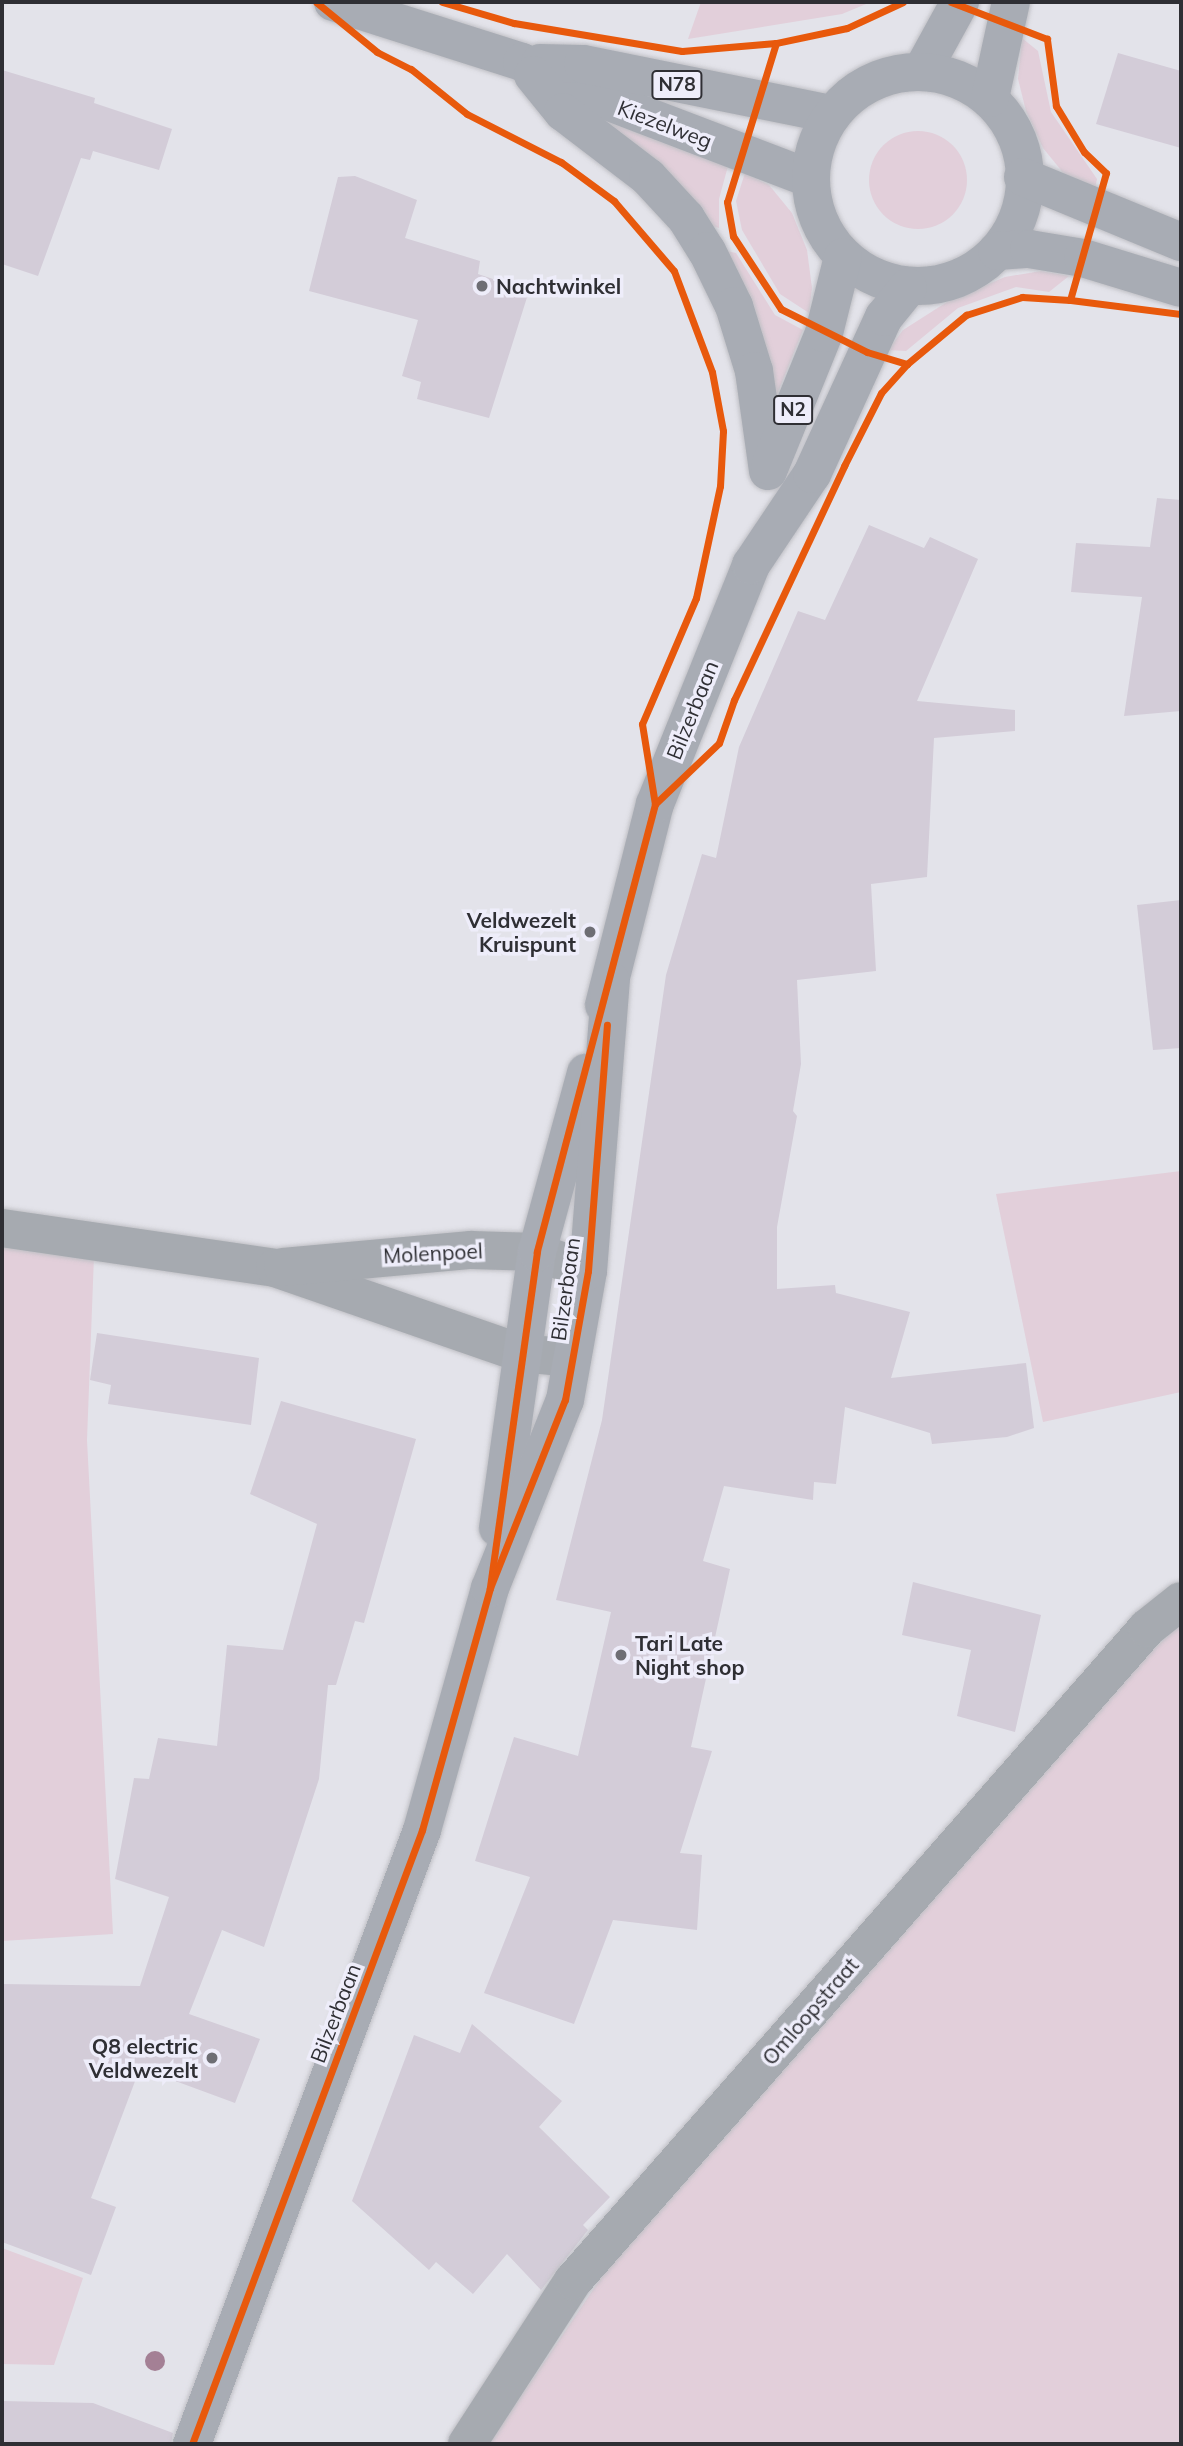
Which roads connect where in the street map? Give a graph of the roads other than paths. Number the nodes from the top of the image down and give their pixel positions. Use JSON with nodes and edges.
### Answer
{"nodes":[{"id":1,"x":333,"y":2,"type":"edge"},
{"id":2,"x":960,"y":2,"type":"edge"},
{"id":3,"x":1011,"y":2,"type":"edge"},
{"id":4,"x":523,"y":62,"type":"junction"},
{"id":5,"x":922,"y":71,"type":"junction"},
{"id":6,"x":990,"y":98,"type":"junction"},
{"id":7,"x":830,"y":114,"type":"junction"},
{"id":8,"x":1023,"y":177,"type":"junction"},
{"id":9,"x":811,"y":179,"type":"junction"},
{"id":10,"x":1181,"y":242,"type":"edge"},
{"id":11,"x":997,"y":251,"type":"junction"},
{"id":12,"x":843,"y":257,"type":"junction"},
{"id":13,"x":908,"y":287,"type":"junction"},
{"id":14,"x":1181,"y":288,"type":"edge"},
{"id":15,"x":768,"y":471,"type":"junction"},
{"id":16,"x":751,"y":565,"type":"junction"},
{"id":17,"x":611,"y":981,"type":"junction"},
{"id":18,"x":2,"y":1228,"type":"edge"},
{"id":19,"x":537,"y":1252,"type":"junction"},
{"id":20,"x":275,"y":1268,"type":"junction"},
{"id":21,"x":588,"y":1271,"type":"junction"},
{"id":22,"x":521,"y":1353,"type":"junction"},
{"id":23,"x":572,"y":1358,"type":"junction"},
{"id":24,"x":490,"y":1588,"type":"junction"},
{"id":25,"x":1181,"y":1601,"type":"edge"},
{"id":26,"x":199,"y":2444,"type":"edge"},
{"id":27,"x":467,"y":2444,"type":"edge"}],
"edges":[{"from":1,"to":4,"type":"main road","name":"Kiezelweg","number":"N78"},
{"from":2,"to":5,"type":"main road"},
{"from":3,"to":6,"type":"main road"},
{"from":4,"to":7,"type":"main road","name":"Kiezelweg","number":"N78"},
{"from":4,"to":9,"type":"main road","name":"Kiezelweg","number":"N78"},
{"from":4,"to":15,"type":"main road"},
{"from":5,"to":6,"type":"main road"},
{"from":5,"to":7,"type":"main road"},
{"from":6,"to":8,"type":"main road"},
{"from":7,"to":9,"type":"main road"},
{"from":8,"to":10,"type":"main road"},
{"from":8,"to":11,"type":"main road"},
{"from":9,"to":12,"type":"main road"},
{"from":11,"to":13,"type":"main road"},
{"from":11,"to":14,"type":"main road"},
{"from":12,"to":13,"type":"main road"},
{"from":12,"to":15,"type":"main road","name":"Bilzerbaan","number":"N2"},
{"from":13,"to":16,"type":"main road","name":"Bilzerbaan","number":"N2"},
{"from":15,"to":16,"type":"main road","name":"Bilzerbaan","number":"N2"},
{"from":16,"to":17,"type":"main road","name":"Bilzerbaan","number":"N2"},
{"from":17,"to":19,"type":"main road","name":"Bilzerbaan","number":"N2"},
{"from":17,"to":21,"type":"main road","name":"Bilzerbaan","number":"N2"},
{"from":18,"to":20,"type":"street","name":"Molenpoel"},
{"from":19,"to":20,"type":"street","name":"Molenpoel"},
{"from":19,"to":21,"type":"street","name":"Molenpoel"},
{"from":19,"to":22,"type":"main road","name":"Bilzerbaan","number":"N2"},
{"from":20,"to":22,"type":"street","name":"Molenpoel"},
{"from":21,"to":23,"type":"main road","name":"Bilzerbaan","number":"N2"},
{"from":22,"to":23,"type":"street","name":"Molenpoel"},
{"from":22,"to":24,"type":"main road","name":"Bilzerbaan","number":"N2"},
{"from":23,"to":24,"type":"main road","name":"Bilzerbaan","number":"N2"},
{"from":24,"to":26,"type":"main road","name":"Bilzerbaan","number":"N2"},
{"from":25,"to":27,"type":"street","name":"Omloopstraat"}]}
